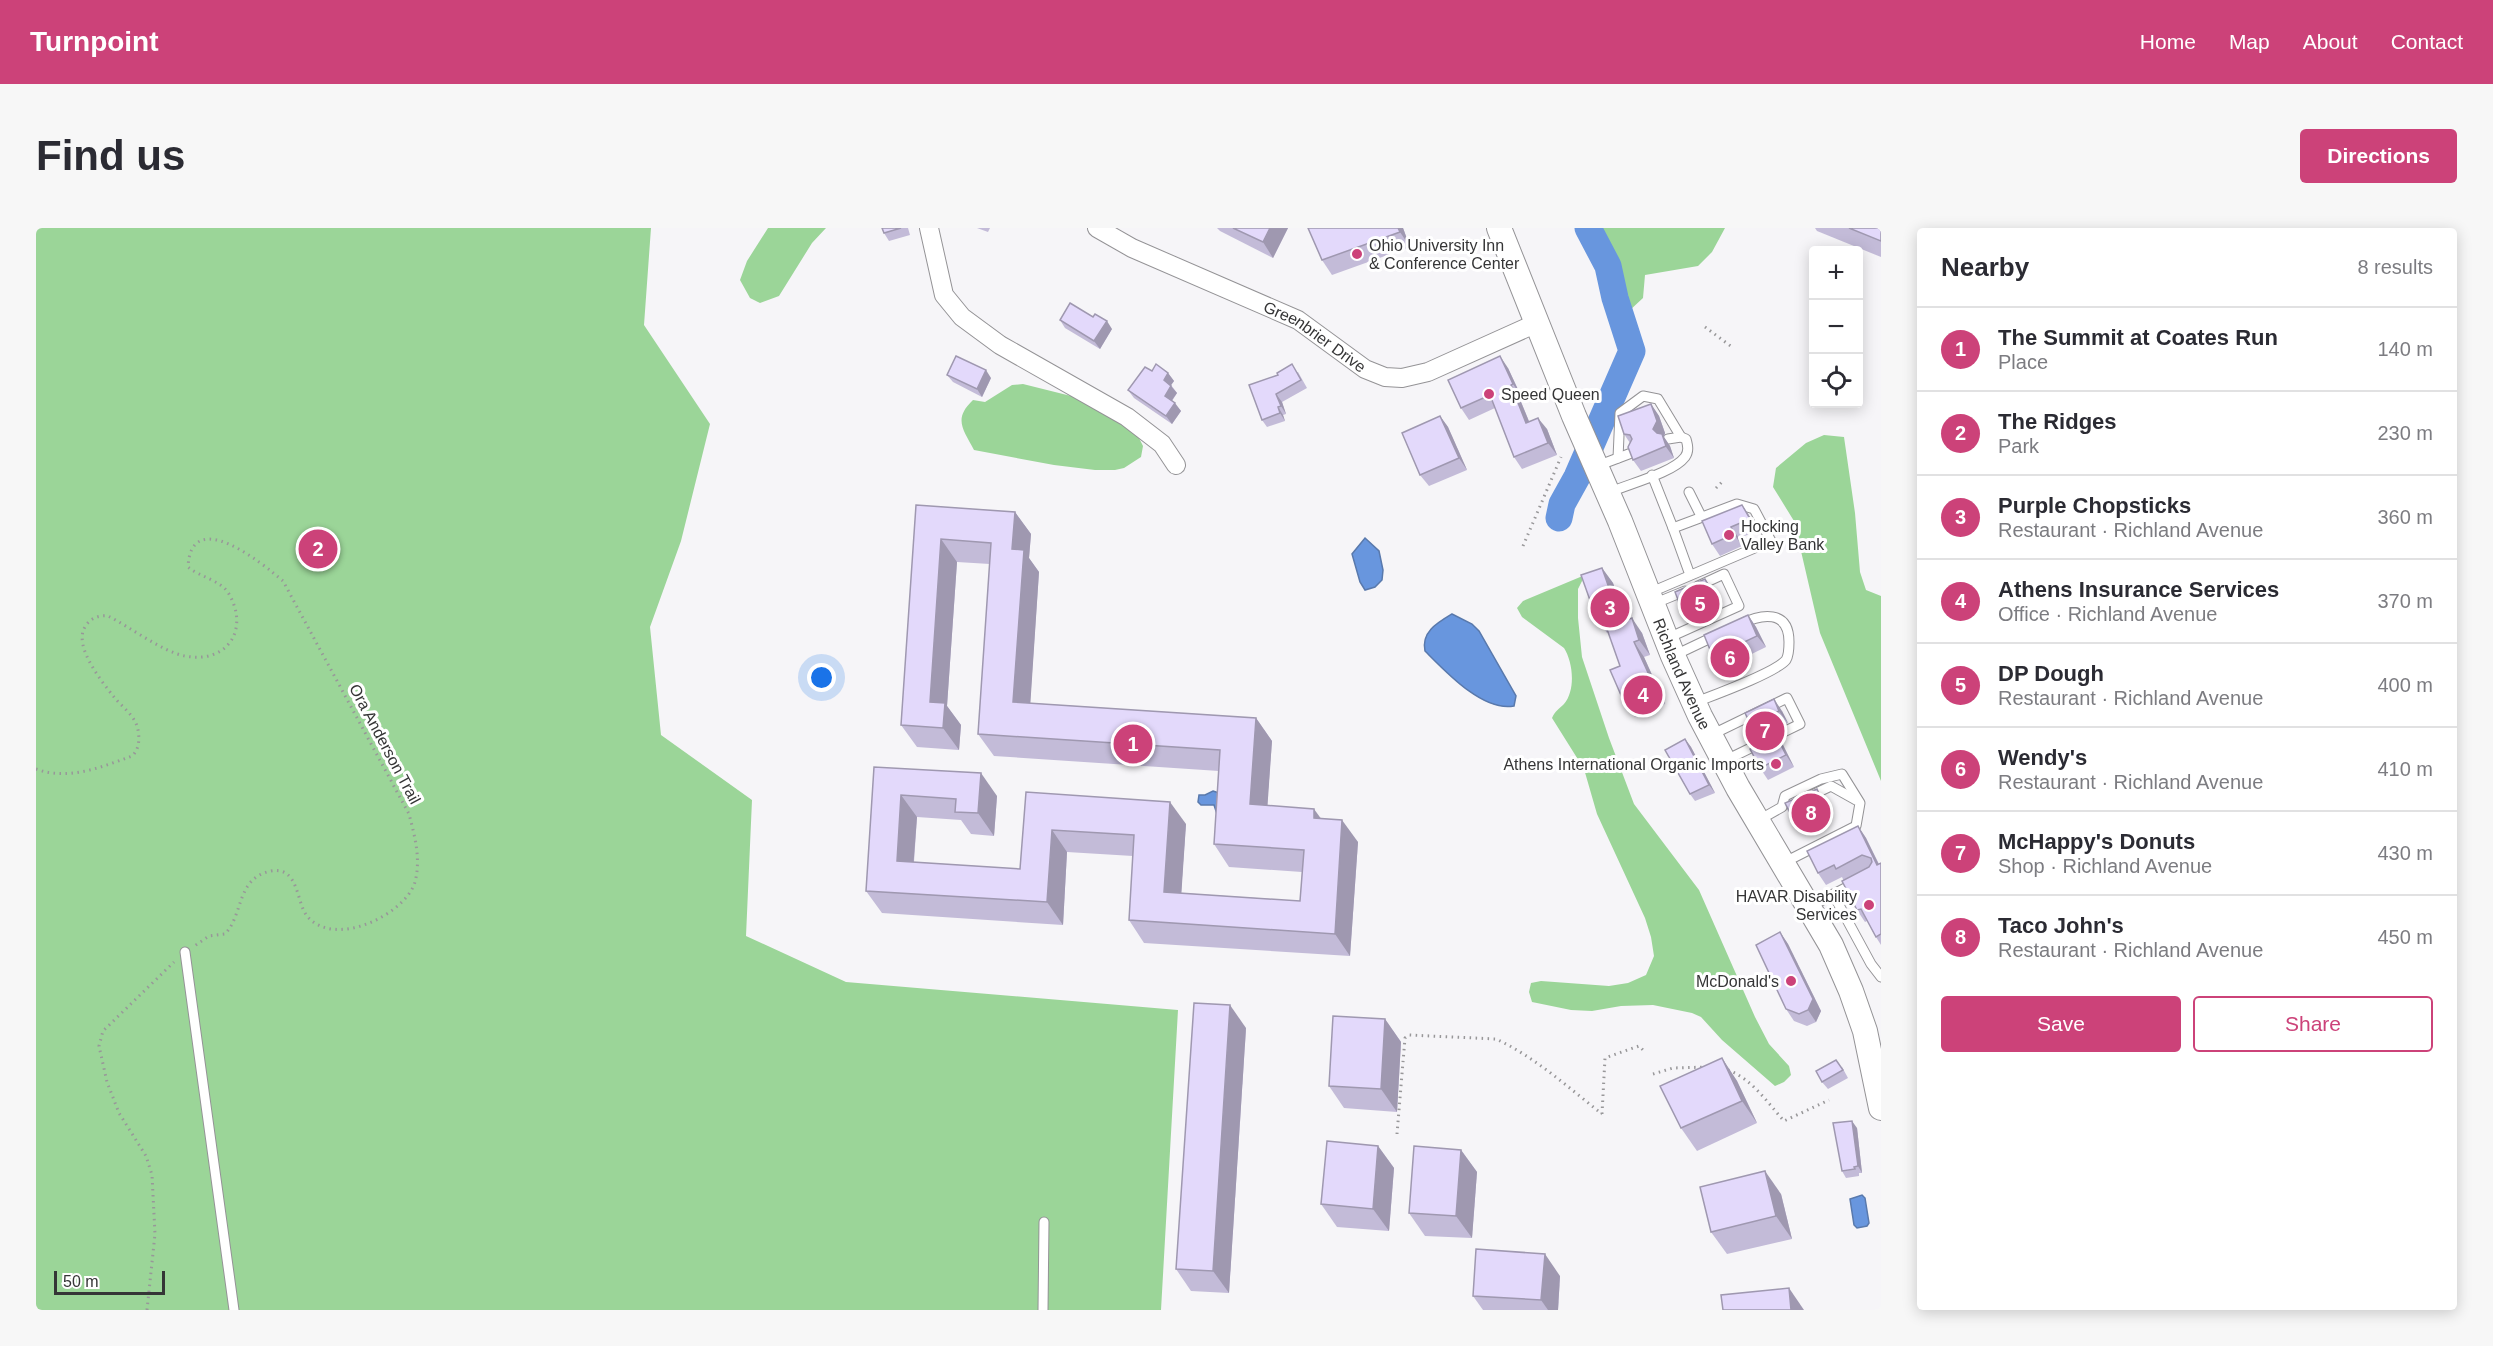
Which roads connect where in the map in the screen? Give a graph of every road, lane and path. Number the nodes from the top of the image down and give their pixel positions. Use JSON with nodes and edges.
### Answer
{"nodes":[{"id":1,"x":928,"y":228,"type":"edge"},
{"id":2,"x":1097,"y":228,"type":"edge"},
{"id":3,"x":1498,"y":228,"type":"edge"},
{"id":4,"x":1537,"y":323,"type":"junction"},
{"id":5,"x":1705,"y":327,"type":"dead end"},
{"id":6,"x":1732,"y":347,"type":"dead end"},
{"id":7,"x":1681,"y":436,"type":"junction"},
{"id":8,"x":1668,"y":439,"type":"dead end"},
{"id":9,"x":1634,"y":452,"type":"edge"},
{"id":10,"x":1561,"y":458,"type":"dead end"},
{"id":11,"x":1607,"y":462,"type":"junction"},
{"id":12,"x":1176,"y":465,"type":"dead end"},
{"id":13,"x":1652,"y":475,"type":"junction"},
{"id":14,"x":1724,"y":480,"type":"dead end"},
{"id":15,"x":1716,"y":488,"type":"dead end"},
{"id":16,"x":1689,"y":492,"type":"dead end"},
{"id":17,"x":1608,"y":493,"type":"junction"},
{"id":18,"x":1701,"y":516,"type":"junction"},
{"id":19,"x":1673,"y":528,"type":"junction"},
{"id":20,"x":1523,"y":546,"type":"dead end"},
{"id":21,"x":1690,"y":575,"type":"junction"},
{"id":22,"x":1651,"y":598,"type":"junction"},
{"id":23,"x":1736,"y":626,"type":"edge"},
{"id":24,"x":1726,"y":631,"type":"edge"},
{"id":25,"x":1669,"y":648,"type":"junction"},
{"id":26,"x":1694,"y":703,"type":"junction"},
{"id":27,"x":1710,"y":735,"type":"junction"},
{"id":28,"x":1724,"y":761,"type":"junction"},
{"id":29,"x":36,"y":769,"type":"edge"},
{"id":30,"x":1860,"y":803,"type":"junction"},
{"id":31,"x":1782,"y":807,"type":"junction"},
{"id":32,"x":1757,"y":821,"type":"junction"},
{"id":33,"x":1783,"y":863,"type":"junction"},
{"id":34,"x":1863,"y":878,"type":"edge"},
{"id":35,"x":1833,"y":894,"type":"junction"},
{"id":36,"x":1809,"y":907,"type":"junction"},
{"id":37,"x":185,"y":952,"type":"junction"},
{"id":38,"x":1881,"y":977,"type":"edge"},
{"id":39,"x":1644,"y":1051,"type":"dead end"},
{"id":40,"x":1713,"y":1067,"type":"edge"},
{"id":41,"x":1721,"y":1068,"type":"edge"},
{"id":42,"x":1653,"y":1074,"type":"dead end"},
{"id":43,"x":1880,"y":1095,"type":"edge"},
{"id":44,"x":1829,"y":1100,"type":"dead end"},
{"id":45,"x":1397,"y":1134,"type":"dead end"},
{"id":46,"x":1044,"y":1222,"type":"dead end"},
{"id":47,"x":147,"y":1310,"type":"edge"},
{"id":48,"x":234,"y":1310,"type":"edge"},
{"id":49,"x":1043,"y":1310,"type":"edge"}],
"edges":[{"from":1,"to":12,"type":"street"},
{"from":2,"to":4,"type":"street","name":"Greenbrier Drive"},
{"from":3,"to":4,"type":"main road","name":"Richland Avenue"},
{"from":4,"to":11,"type":"main road","name":"Richland Avenue"},
{"from":5,"to":6,"type":"path"},
{"from":7,"to":8,"type":"lane"},
{"from":7,"to":11,"type":"lane"},
{"from":7,"to":13,"type":"lane"},
{"from":9,"to":11,"type":"lane"},
{"from":10,"to":20,"type":"path"},
{"from":11,"to":17,"type":"main road","name":"Richland Avenue"},
{"from":13,"to":17,"type":"lane"},
{"from":13,"to":19,"type":"lane"},
{"from":14,"to":15,"type":"path"},
{"from":16,"to":18,"type":"lane"},
{"from":17,"to":22,"type":"main road","name":"Richland Avenue"},
{"from":18,"to":19,"type":"lane"},
{"from":18,"to":21,"type":"lane"},
{"from":19,"to":21,"type":"lane"},
{"from":21,"to":22,"type":"lane"},
{"from":22,"to":25,"type":"main road","name":"Richland Avenue"},
{"from":22,"to":25,"type":"lane"},
{"from":23,"to":26,"type":"lane"},
{"from":24,"to":25,"type":"lane"},
{"from":25,"to":26,"type":"main road","name":"Richland Avenue"},
{"from":26,"to":27,"type":"main road","name":"Richland Avenue"},
{"from":27,"to":28,"type":"main road","name":"Richland Avenue"},
{"from":27,"to":28,"type":"lane"},
{"from":28,"to":32,"type":"main road","name":"Richland Avenue"},
{"from":29,"to":37,"type":"path","name":"Ora Anderson Trail"},
{"from":30,"to":31,"type":"lane"},
{"from":30,"to":31,"type":"lane"},
{"from":30,"to":33,"type":"lane"},
{"from":31,"to":32,"type":"lane"},
{"from":32,"to":33,"type":"main road","name":"Richland Avenue"},
{"from":33,"to":36,"type":"main road","name":"Richland Avenue"},
{"from":34,"to":35,"type":"lane"},
{"from":35,"to":36,"type":"lane"},
{"from":35,"to":38,"type":"lane"},
{"from":36,"to":43,"type":"main road","name":"Richland Avenue"},
{"from":37,"to":47,"type":"path","name":"Ora Anderson Trail"},
{"from":37,"to":48,"type":"lane"},
{"from":39,"to":45,"type":"path"},
{"from":40,"to":42,"type":"path"},
{"from":41,"to":44,"type":"path"},
{"from":46,"to":49,"type":"lane"}]}
